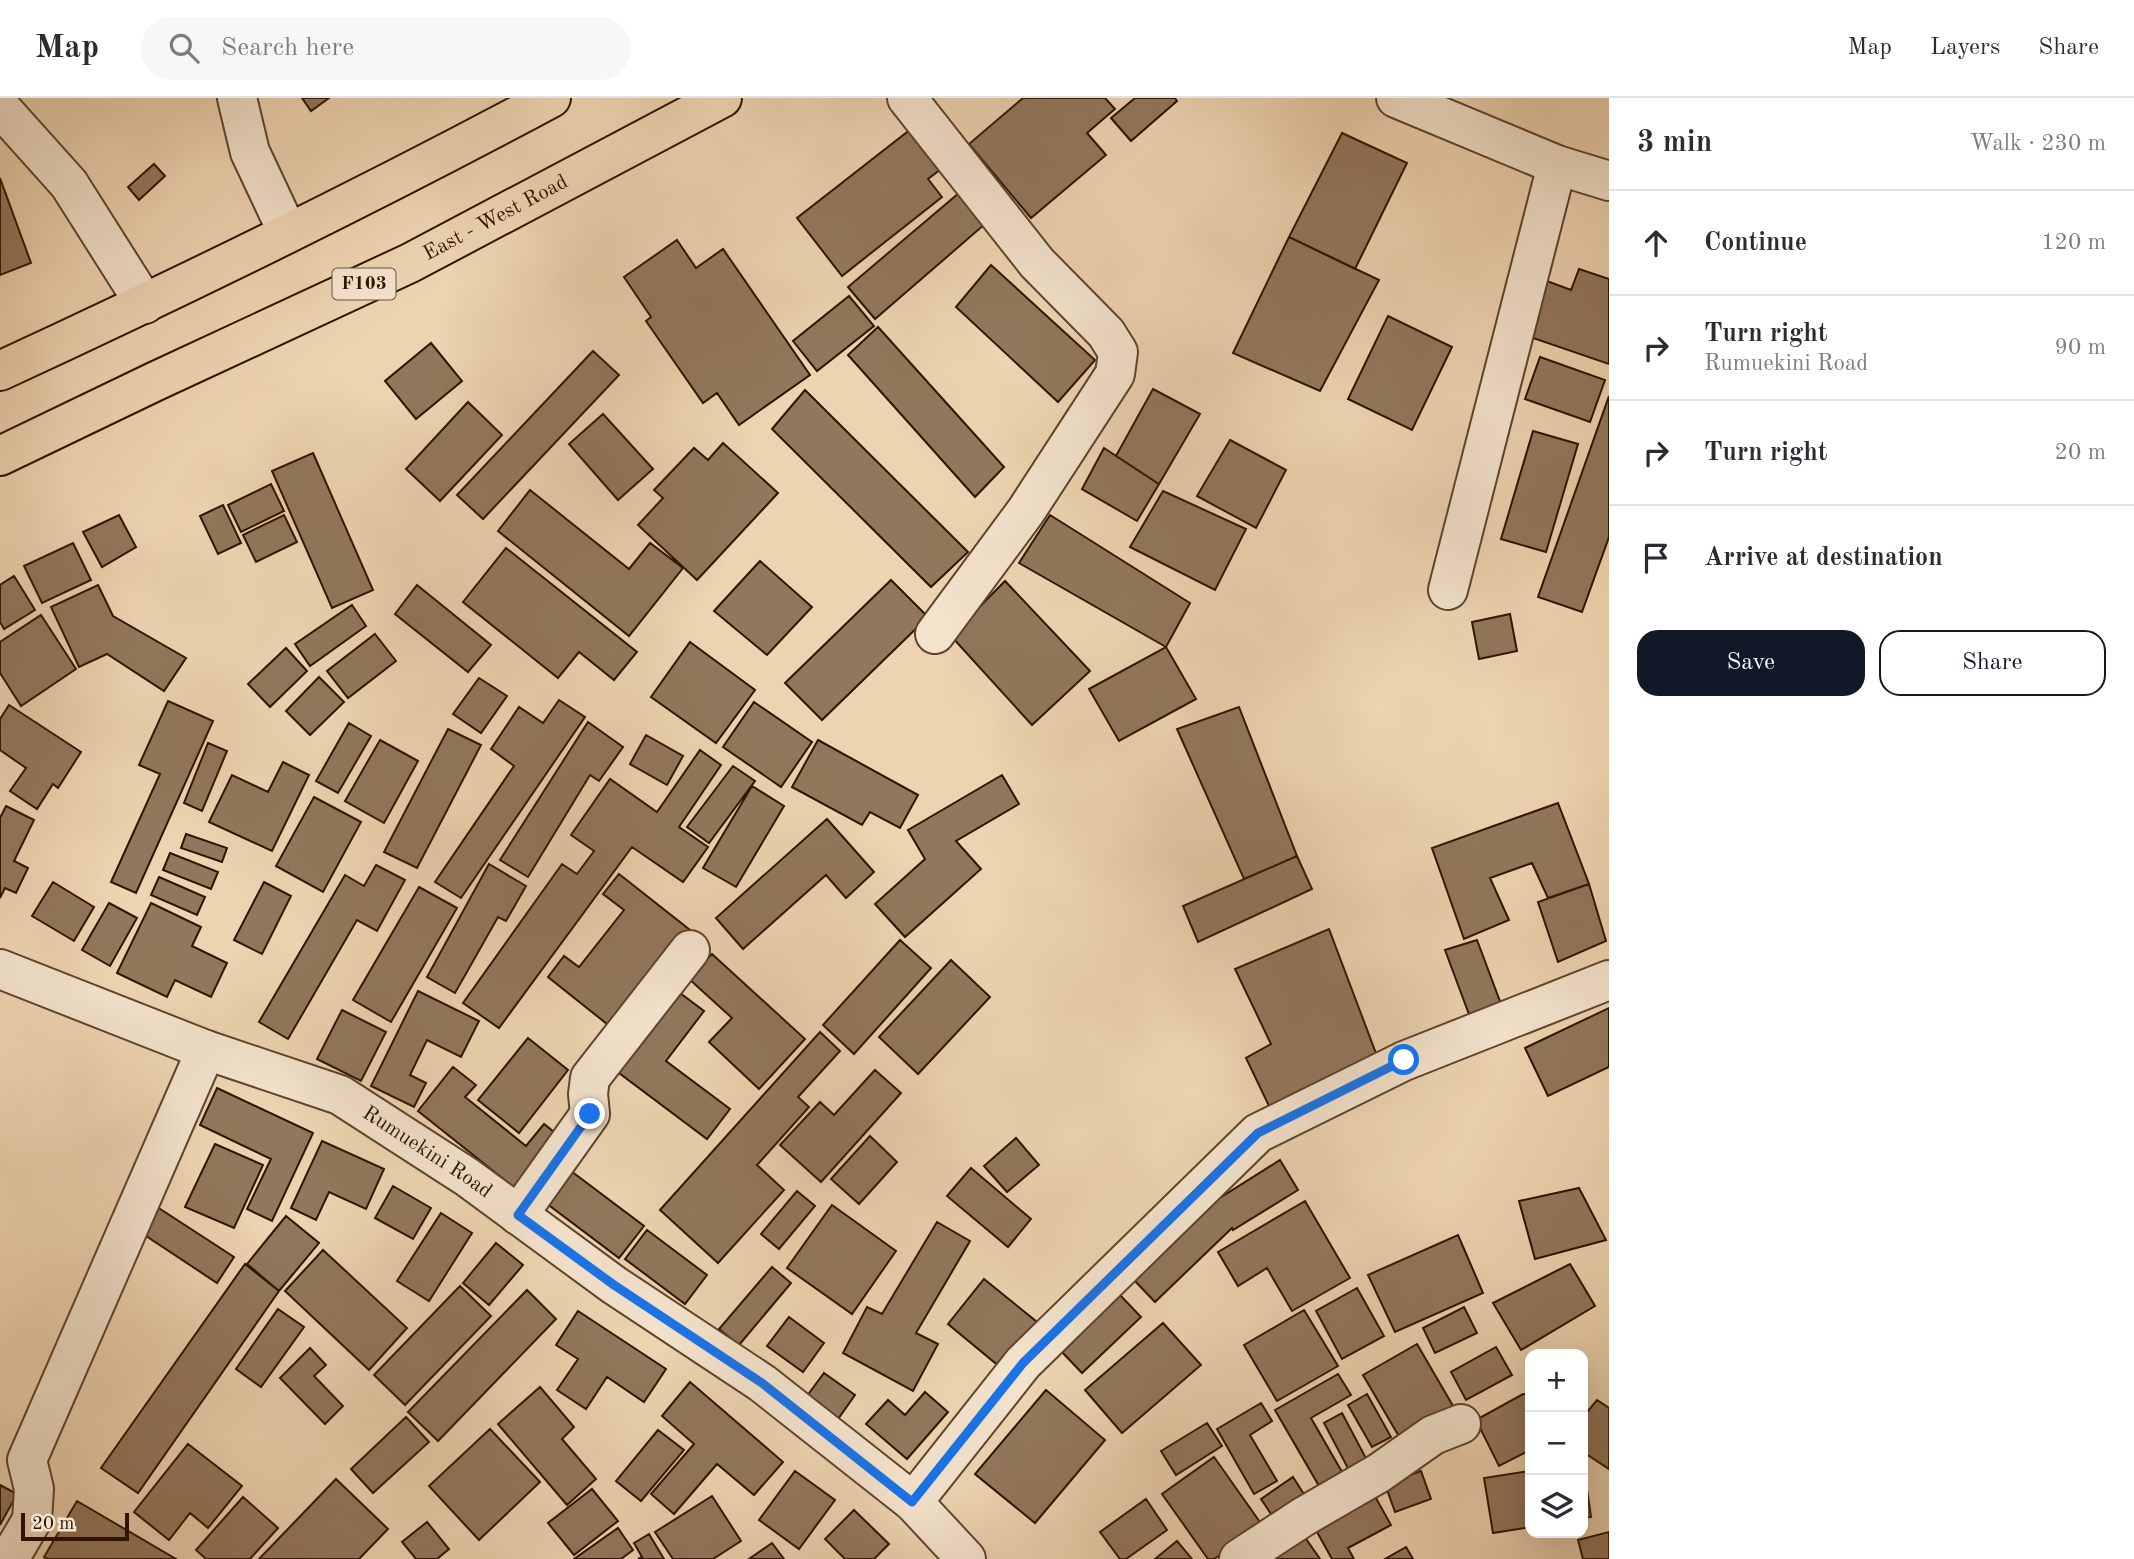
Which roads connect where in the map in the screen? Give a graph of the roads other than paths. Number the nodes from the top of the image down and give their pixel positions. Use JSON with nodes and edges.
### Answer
{"nodes":[{"id":1,"x":237,"y":98,"type":"edge"},
{"id":2,"x":551,"y":98,"type":"edge"},
{"id":3,"x":722,"y":98,"type":"edge"},
{"id":4,"x":907,"y":98,"type":"edge"},
{"id":5,"x":1396,"y":98,"type":"edge"},
{"id":6,"x":0,"y":107,"type":"edge"},
{"id":7,"x":1557,"y":165,"type":"junction"},
{"id":8,"x":1609,"y":181,"type":"edge"},
{"id":9,"x":288,"y":233,"type":"junction"},
{"id":10,"x":145,"y":304,"type":"junction"},
{"id":11,"x":0,"y":371,"type":"edge"},
{"id":12,"x":0,"y":456,"type":"edge"},
{"id":13,"x":1448,"y":590,"type":"dead end"},
{"id":14,"x":935,"y":634,"type":"dead end"},
{"id":15,"x":690,"y":950,"type":"dead end"},
{"id":16,"x":0,"y":970,"type":"edge"},
{"id":17,"x":1609,"y":980,"type":"edge"},
{"id":18,"x":206,"y":1050,"type":"junction"},
{"id":19,"x":518,"y":1215,"type":"junction"},
{"id":20,"x":1461,"y":1424,"type":"dead end"},
{"id":21,"x":912,"y":1502,"type":"junction"},
{"id":22,"x":9,"y":1559,"type":"edge"},
{"id":23,"x":966,"y":1559,"type":"edge"},
{"id":24,"x":1240,"y":1559,"type":"edge"}],
"edges":[{"from":1,"to":9,"type":"street"},
{"from":2,"to":9,"type":"main road"},
{"from":3,"to":12,"type":"main road","name":"East - West Road","number":"F103"},
{"from":4,"to":14,"type":"street"},
{"from":5,"to":7,"type":"street"},
{"from":6,"to":10,"type":"street"},
{"from":7,"to":8,"type":"street"},
{"from":7,"to":13,"type":"street"},
{"from":9,"to":10,"type":"main road"},
{"from":10,"to":11,"type":"main road"},
{"from":15,"to":19,"type":"street"},
{"from":16,"to":18,"type":"street","name":"Rumuekini Road"},
{"from":17,"to":21,"type":"street"},
{"from":18,"to":19,"type":"street","name":"Rumuekini Road"},
{"from":18,"to":22,"type":"street"},
{"from":19,"to":21,"type":"street","name":"Rumuekini Road"},
{"from":20,"to":24,"type":"street"},
{"from":21,"to":23,"type":"street","name":"Rumuekini Road"}]}
